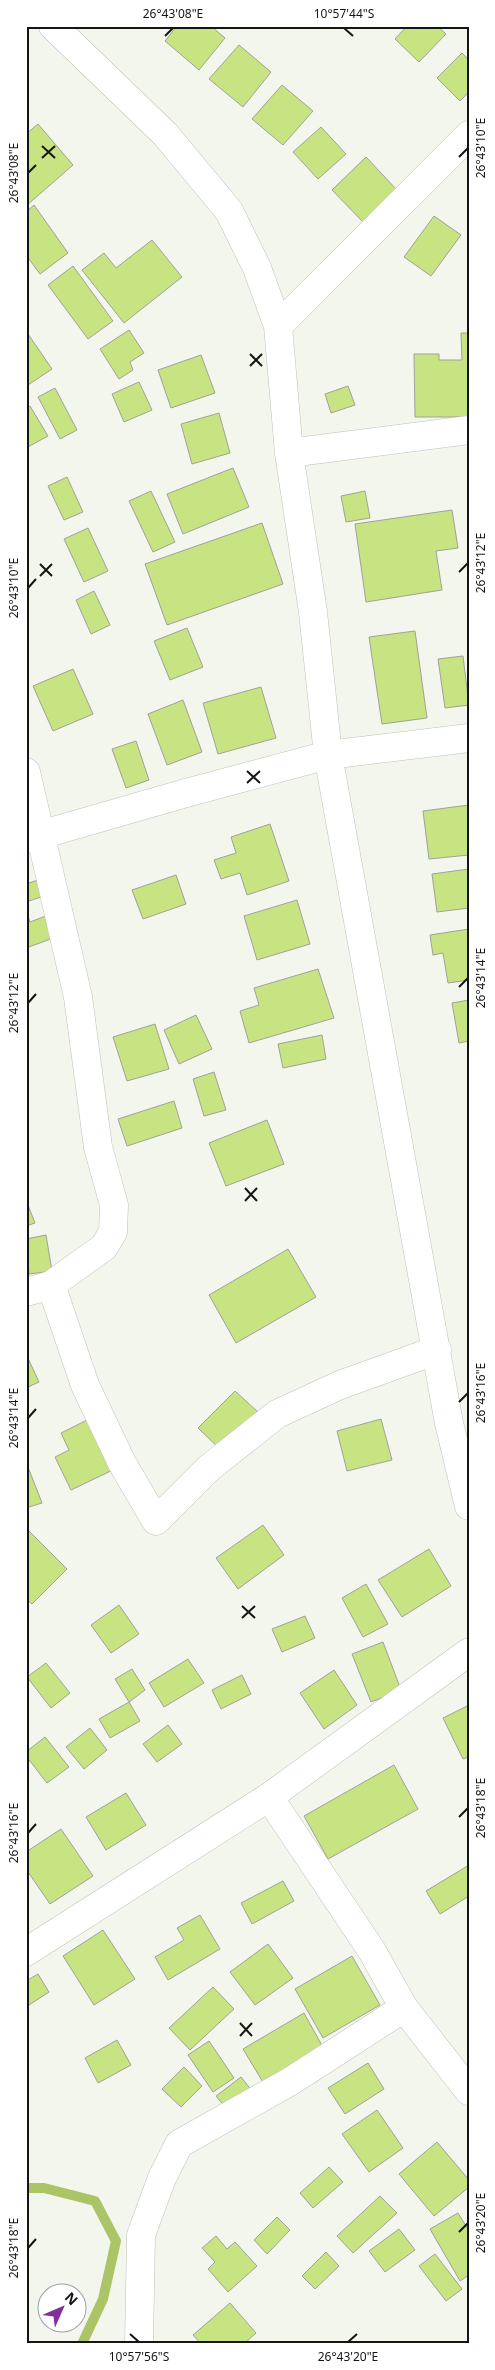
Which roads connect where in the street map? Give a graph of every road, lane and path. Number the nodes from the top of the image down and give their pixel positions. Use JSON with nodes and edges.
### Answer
{"nodes":[{"id":1,"x":53,"y":26,"type":"edge"},
{"id":2,"x":469,"y":135,"type":"edge"},
{"id":3,"x":278,"y":326,"type":"junction"},
{"id":4,"x":469,"y":430,"type":"edge"},
{"id":5,"x":289,"y":453,"type":"junction"},
{"id":6,"x":469,"y":738,"type":"edge"},
{"id":7,"x":328,"y":755,"type":"junction"},
{"id":8,"x":26,"y":772,"type":"edge"},
{"id":9,"x":34,"y":837,"type":"edge"},
{"id":10,"x":38,"y":1288,"type":"edge"},
{"id":11,"x":437,"y":1350,"type":"junction"},
{"id":12,"x":459,"y":1422,"type":"edge"},
{"id":13,"x":469,"y":1506,"type":"edge"},
{"id":14,"x":469,"y":1652,"type":"edge"},
{"id":15,"x":269,"y":1797,"type":"junction"},
{"id":16,"x":26,"y":1952,"type":"edge"},
{"id":17,"x":404,"y":2008,"type":"junction"},
{"id":18,"x":469,"y":2092,"type":"edge"},
{"id":19,"x":139,"y":2344,"type":"edge"}],
"edges":[{"from":1,"to":3,"type":"street"},
{"from":2,"to":3,"type":"street"},
{"from":3,"to":5,"type":"street"},
{"from":4,"to":5,"type":"street"},
{"from":5,"to":7,"type":"street"},
{"from":6,"to":7,"type":"street"},
{"from":7,"to":9,"type":"street"},
{"from":7,"to":11,"type":"street"},
{"from":8,"to":9,"type":"street"},
{"from":9,"to":10,"type":"street"},
{"from":10,"to":11,"type":"street"},
{"from":11,"to":12,"type":"street"},
{"from":12,"to":13,"type":"street"},
{"from":14,"to":15,"type":"street"},
{"from":15,"to":16,"type":"street"},
{"from":15,"to":17,"type":"street"},
{"from":17,"to":18,"type":"street"},
{"from":17,"to":19,"type":"street"}]}
